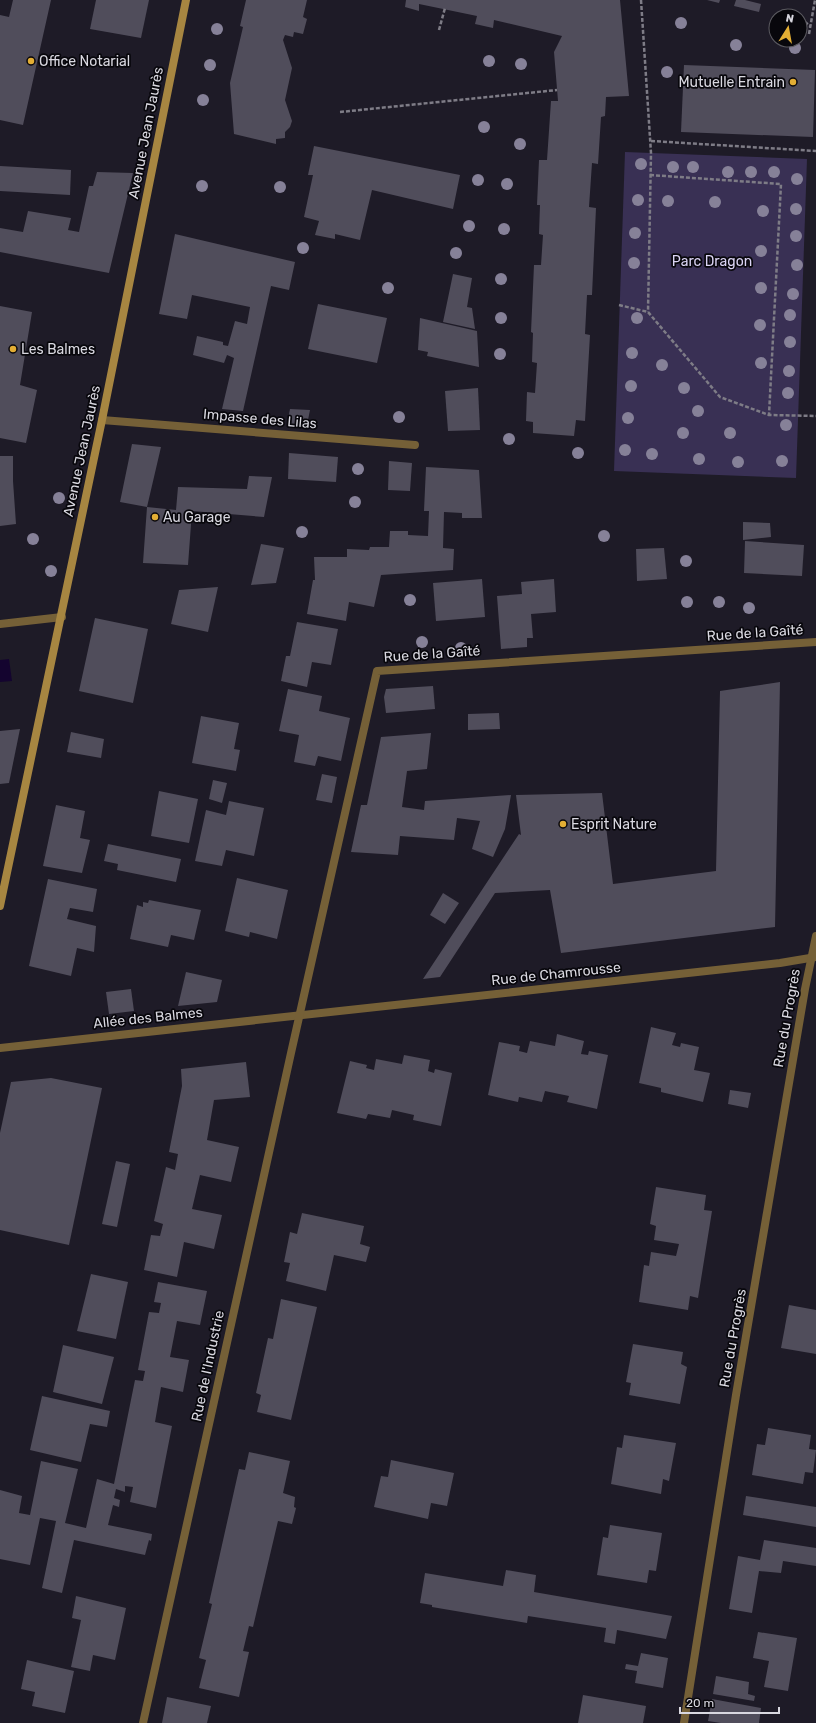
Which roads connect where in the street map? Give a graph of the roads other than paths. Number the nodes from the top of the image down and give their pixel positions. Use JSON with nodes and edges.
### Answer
{"nodes":[{"id":1,"x":186,"y":0,"type":"edge"},
{"id":2,"x":102,"y":420,"type":"junction"},
{"id":3,"x":415,"y":445,"type":"dead end"},
{"id":4,"x":62,"y":616,"type":"junction"},
{"id":5,"x":0,"y":624,"type":"edge"},
{"id":6,"x":816,"y":642,"type":"edge"},
{"id":7,"x":0,"y":906,"type":"edge"},
{"id":8,"x":816,"y":936,"type":"edge"},
{"id":9,"x":813,"y":957,"type":"edge"},
{"id":10,"x":299,"y":1014,"type":"junction"},
{"id":11,"x":0,"y":1048,"type":"edge"},
{"id":12,"x":143,"y":1723,"type":"edge"},
{"id":13,"x":684,"y":1723,"type":"edge"}],
"edges":[{"from":1,"to":2,"type":"street","name":"Avenue Jean Jaurès"},
{"from":2,"to":3,"type":"street","name":"Impasse des Lilas"},
{"from":2,"to":4,"type":"street","name":"Avenue Jean Jaurès"},
{"from":4,"to":5,"type":"street"},
{"from":4,"to":7,"type":"street","name":"Avenue Jean Jaurès"},
{"from":6,"to":10,"type":"street","name":"Rue de la Gaîté"},
{"from":8,"to":9,"type":"street","name":"Rue du Progrès"},
{"from":9,"to":10,"type":"street","name":"Rue de Chamrousse"},
{"from":9,"to":13,"type":"street","name":"Rue du Progrès"},
{"from":10,"to":11,"type":"street","name":"Allée des Balmes"},
{"from":10,"to":12,"type":"street","name":"Rue de l'Industrie"}]}
